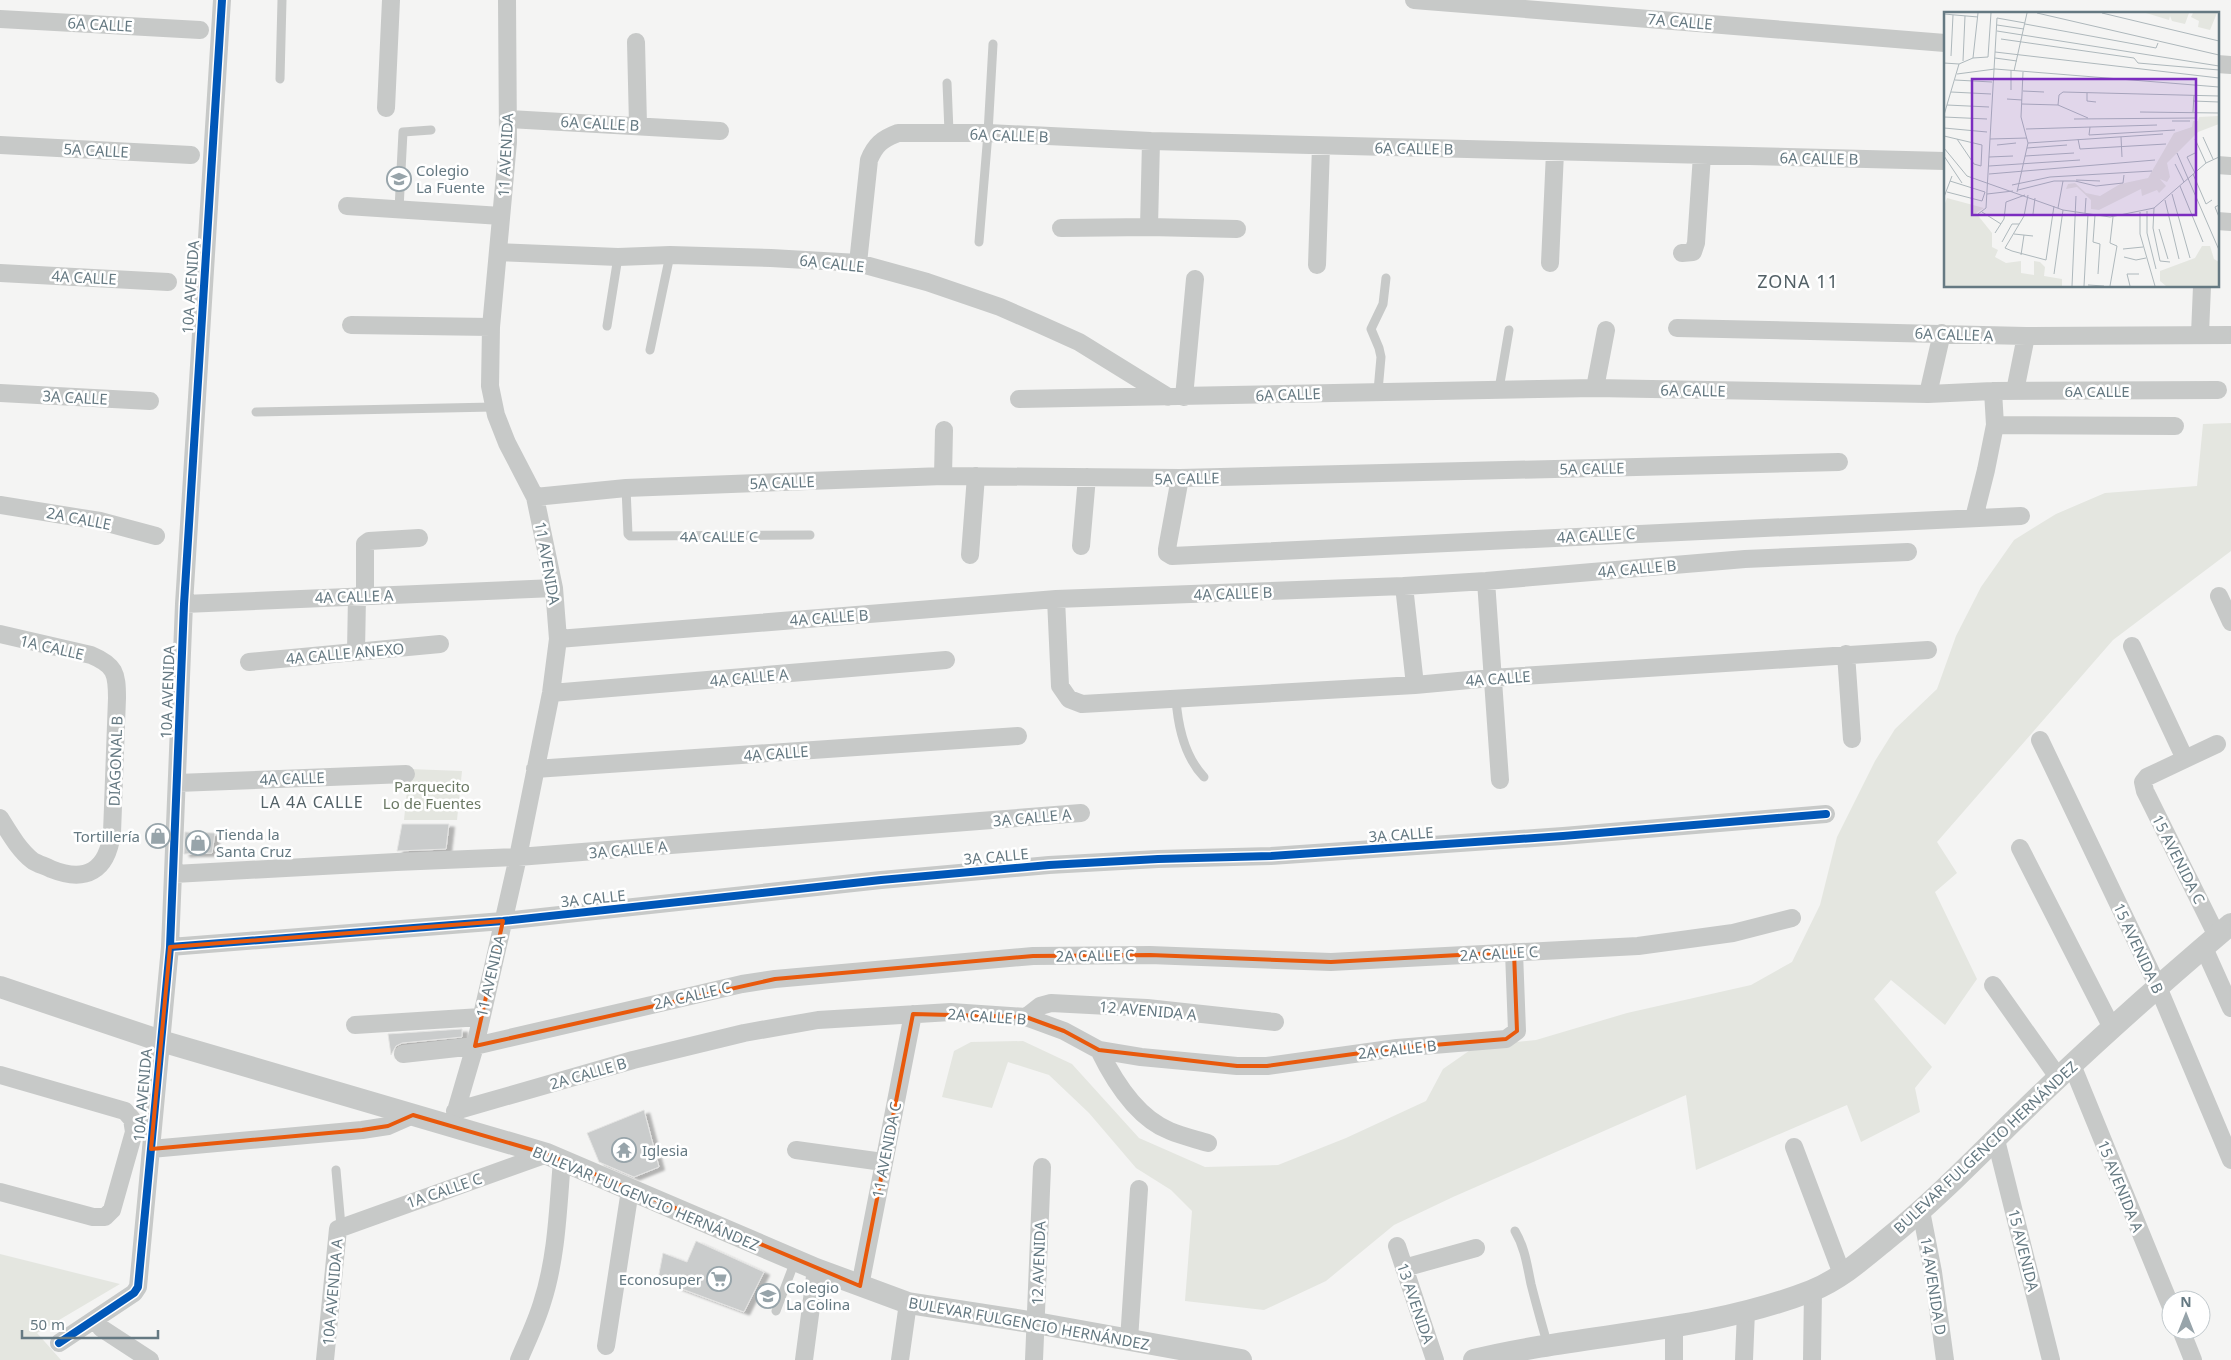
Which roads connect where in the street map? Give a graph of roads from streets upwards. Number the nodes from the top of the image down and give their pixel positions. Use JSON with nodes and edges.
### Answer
{"nodes":[{"id":1,"x":222,"y":0,"type":"edge"},
{"id":2,"x":391,"y":0,"type":"edge"},
{"id":3,"x":507,"y":0,"type":"edge"},
{"id":4,"x":1414,"y":0,"type":"edge"},
{"id":5,"x":0,"y":19,"type":"edge"},
{"id":6,"x":200,"y":30,"type":"dead end"},
{"id":7,"x":636,"y":42,"type":"dead end"},
{"id":8,"x":1944,"y":43,"type":"edge"},
{"id":9,"x":2218,"y":64,"type":"edge"},
{"id":10,"x":2231,"y":65,"type":"edge"},
{"id":11,"x":386,"y":108,"type":"dead end"},
{"id":12,"x":509,"y":119,"type":"junction"},
{"id":13,"x":638,"y":125,"type":"junction"},
{"id":14,"x":720,"y":131,"type":"dead end"},
{"id":15,"x":1151,"y":141,"type":"junction"},
{"id":16,"x":0,"y":145,"type":"edge"},
{"id":17,"x":1321,"y":146,"type":"junction"},
{"id":18,"x":1554,"y":152,"type":"junction"},
{"id":19,"x":191,"y":155,"type":"dead end"},
{"id":20,"x":1702,"y":155,"type":"junction"},
{"id":21,"x":1944,"y":161,"type":"edge"},
{"id":22,"x":2218,"y":165,"type":"edge"},
{"id":23,"x":2231,"y":166,"type":"edge"},
{"id":24,"x":347,"y":206,"type":"dead end"},
{"id":25,"x":501,"y":216,"type":"junction"},
{"id":26,"x":2218,"y":221,"type":"edge"},
{"id":27,"x":2231,"y":222,"type":"edge"},
{"id":28,"x":1149,"y":227,"type":"junction"},
{"id":29,"x":1061,"y":228,"type":"dead end"},
{"id":30,"x":1237,"y":229,"type":"dead end"},
{"id":31,"x":498,"y":252,"type":"junction"},
{"id":32,"x":1682,"y":253,"type":"dead end"},
{"id":33,"x":858,"y":263,"type":"junction"},
{"id":34,"x":1550,"y":263,"type":"dead end"},
{"id":35,"x":1317,"y":265,"type":"dead end"},
{"id":36,"x":0,"y":273,"type":"edge"},
{"id":37,"x":1195,"y":279,"type":"dead end"},
{"id":38,"x":168,"y":282,"type":"dead end"},
{"id":39,"x":2202,"y":288,"type":"edge"},
{"id":40,"x":351,"y":325,"type":"dead end"},
{"id":41,"x":491,"y":327,"type":"junction"},
{"id":42,"x":1677,"y":328,"type":"dead end"},
{"id":43,"x":1606,"y":330,"type":"dead end"},
{"id":44,"x":1942,"y":333,"type":"junction"},
{"id":45,"x":2200,"y":334,"type":"junction"},
{"id":46,"x":2231,"y":335,"type":"edge"},
{"id":47,"x":2026,"y":336,"type":"junction"},
{"id":48,"x":1595,"y":388,"type":"junction"},
{"id":49,"x":2218,"y":390,"type":"dead end"},
{"id":50,"x":1993,"y":391,"type":"junction"},
{"id":51,"x":2016,"y":391,"type":"junction"},
{"id":52,"x":0,"y":393,"type":"edge"},
{"id":53,"x":1928,"y":394,"type":"junction"},
{"id":54,"x":1176,"y":397,"type":"junction"},
{"id":55,"x":1019,"y":399,"type":"dead end"},
{"id":56,"x":150,"y":400,"type":"dead end"},
{"id":57,"x":1995,"y":425,"type":"junction"},
{"id":58,"x":2175,"y":426,"type":"dead end"},
{"id":59,"x":944,"y":430,"type":"dead end"},
{"id":60,"x":1839,"y":462,"type":"dead end"},
{"id":61,"x":943,"y":476,"type":"junction"},
{"id":62,"x":976,"y":476,"type":"junction"},
{"id":63,"x":1087,"y":477,"type":"junction"},
{"id":64,"x":1180,"y":478,"type":"junction"},
{"id":65,"x":535,"y":497,"type":"junction"},
{"id":66,"x":0,"y":505,"type":"edge"},
{"id":67,"x":2020,"y":516,"type":"dead end"},
{"id":68,"x":1974,"y":518,"type":"junction"},
{"id":69,"x":156,"y":536,"type":"dead end"},
{"id":70,"x":419,"y":538,"type":"dead end"},
{"id":71,"x":1081,"y":546,"type":"dead end"},
{"id":72,"x":1908,"y":552,"type":"dead end"},
{"id":73,"x":970,"y":555,"type":"dead end"},
{"id":74,"x":1486,"y":581,"type":"junction"},
{"id":75,"x":1404,"y":586,"type":"junction"},
{"id":76,"x":554,"y":588,"type":"junction"},
{"id":77,"x":361,"y":596,"type":"junction"},
{"id":78,"x":2219,"y":596,"type":"dead end"},
{"id":79,"x":1056,"y":600,"type":"junction"},
{"id":80,"x":184,"y":604,"type":"junction"},
{"id":81,"x":2231,"y":622,"type":"edge"},
{"id":82,"x":0,"y":634,"type":"edge"},
{"id":83,"x":558,"y":638,"type":"junction"},
{"id":84,"x":440,"y":644,"type":"dead end"},
{"id":85,"x":2132,"y":646,"type":"dead end"},
{"id":86,"x":1928,"y":650,"type":"dead end"},
{"id":87,"x":356,"y":652,"type":"junction"},
{"id":88,"x":1846,"y":654,"type":"junction"},
{"id":89,"x":946,"y":660,"type":"dead end"},
{"id":90,"x":104,"y":661,"type":"joint"},
{"id":91,"x":249,"y":662,"type":"dead end"},
{"id":92,"x":1491,"y":678,"type":"junction"},
{"id":93,"x":1415,"y":685,"type":"junction"},
{"id":94,"x":551,"y":693,"type":"junction"},
{"id":95,"x":1018,"y":736,"type":"dead end"},
{"id":96,"x":1852,"y":739,"type":"dead end"},
{"id":97,"x":2040,"y":740,"type":"dead end"},
{"id":98,"x":2217,"y":744,"type":"dead end"},
{"id":99,"x":2185,"y":759,"type":"junction"},
{"id":100,"x":535,"y":769,"type":"junction"},
{"id":101,"x":406,"y":774,"type":"dead end"},
{"id":102,"x":1500,"y":780,"type":"dead end"},
{"id":103,"x":177,"y":783,"type":"junction"},
{"id":104,"x":1081,"y":813,"type":"dead end"},
{"id":105,"x":1826,"y":814,"type":"dead end"},
{"id":106,"x":0,"y":818,"type":"edge"},
{"id":107,"x":2020,"y":848,"type":"dead end"},
{"id":108,"x":518,"y":857,"type":"junction"},
{"id":109,"x":174,"y":874,"type":"junction"},
{"id":110,"x":1792,"y":918,"type":"dead end"},
{"id":111,"x":502,"y":921,"type":"junction"},
{"id":112,"x":2217,"y":936,"type":"edge"},
{"id":113,"x":170,"y":947,"type":"junction"},
{"id":114,"x":1514,"y":952,"type":"junction"},
{"id":115,"x":1993,"y":985,"type":"dead end"},
{"id":116,"x":0,"y":987,"type":"edge"},
{"id":117,"x":2158,"y":987,"type":"junction"},
{"id":118,"x":2229,"y":997,"type":"edge"},
{"id":119,"x":913,"y":1014,"type":"junction"},
{"id":120,"x":481,"y":1017,"type":"junction"},
{"id":121,"x":1026,"y":1017,"type":"junction"},
{"id":122,"x":1274,"y":1022,"type":"dead end"},
{"id":123,"x":355,"y":1026,"type":"dead end"},
{"id":124,"x":2112,"y":1028,"type":"junction"},
{"id":125,"x":161,"y":1041,"type":"junction"},
{"id":126,"x":474,"y":1046,"type":"junction"},
{"id":127,"x":1098,"y":1050,"type":"junction"},
{"id":128,"x":403,"y":1054,"type":"dead end"},
{"id":129,"x":2065,"y":1071,"type":"junction"},
{"id":130,"x":0,"y":1075,"type":"edge"},
{"id":131,"x":413,"y":1115,"type":"junction"},
{"id":132,"x":453,"y":1119,"type":"junction"},
{"id":133,"x":1996,"y":1140,"type":"junction"},
{"id":134,"x":1208,"y":1143,"type":"dead end"},
{"id":135,"x":1794,"y":1147,"type":"dead end"},
{"id":136,"x":151,"y":1149,"type":"junction"},
{"id":137,"x":796,"y":1150,"type":"dead end"},
{"id":138,"x":555,"y":1157,"type":"junction"},
{"id":139,"x":2231,"y":1160,"type":"edge"},
{"id":140,"x":883,"y":1162,"type":"junction"},
{"id":141,"x":1042,"y":1167,"type":"dead end"},
{"id":142,"x":1139,"y":1189,"type":"dead end"},
{"id":143,"x":630,"y":1190,"type":"junction"},
{"id":144,"x":0,"y":1192,"type":"edge"},
{"id":145,"x":1922,"y":1211,"type":"junction"},
{"id":146,"x":341,"y":1226,"type":"joint"},
{"id":147,"x":1397,"y":1246,"type":"dead end"},
{"id":148,"x":1476,"y":1248,"type":"dead end"},
{"id":149,"x":1404,"y":1268,"type":"junction"},
{"id":150,"x":816,"y":1269,"type":"junction"},
{"id":151,"x":1842,"y":1274,"type":"junction"},
{"id":152,"x":860,"y":1286,"type":"junction"},
{"id":153,"x":1813,"y":1290,"type":"junction"},
{"id":154,"x":2163,"y":1290,"type":"edge"},
{"id":155,"x":908,"y":1303,"type":"junction"},
{"id":156,"x":1746,"y":1311,"type":"junction"},
{"id":157,"x":1036,"y":1323,"type":"junction"},
{"id":158,"x":1674,"y":1327,"type":"junction"},
{"id":159,"x":101,"y":1328,"type":"dead end"},
{"id":160,"x":1129,"y":1340,"type":"junction"},
{"id":161,"x":2185,"y":1340,"type":"edge"},
{"id":162,"x":59,"y":1343,"type":"dead end"},
{"id":163,"x":606,"y":1346,"type":"dead end"},
{"id":164,"x":1153,"y":1352,"type":"edge"},
{"id":165,"x":1512,"y":1355,"type":"edge"},
{"id":166,"x":1230,"y":1359,"type":"edge"},
{"id":167,"x":150,"y":1360,"type":"edge"},
{"id":168,"x":325,"y":1360,"type":"edge"},
{"id":169,"x":519,"y":1360,"type":"edge"},
{"id":170,"x":804,"y":1360,"type":"edge"},
{"id":171,"x":900,"y":1360,"type":"edge"},
{"id":172,"x":1034,"y":1360,"type":"edge"},
{"id":173,"x":1435,"y":1360,"type":"edge"},
{"id":174,"x":1474,"y":1360,"type":"edge"},
{"id":175,"x":1674,"y":1360,"type":"edge"},
{"id":176,"x":1744,"y":1360,"type":"edge"},
{"id":177,"x":1812,"y":1360,"type":"edge"},
{"id":178,"x":1945,"y":1360,"type":"edge"},
{"id":179,"x":2051,"y":1360,"type":"edge"},
{"id":180,"x":2193,"y":1360,"type":"edge"}],
"edges":[{"from":1,"to":80,"type":"street","name":"10A AVENIDA"},
{"from":2,"to":11,"type":"street"},
{"from":3,"to":12,"type":"street","name":"11 AVENIDA"},
{"from":4,"to":8,"type":"street","name":"7A CALLE"},
{"from":5,"to":6,"type":"street","name":"6A CALLE"},
{"from":7,"to":13,"type":"street"},
{"from":9,"to":10,"type":"street"},
{"from":12,"to":13,"type":"street","name":"6A CALLE B"},
{"from":12,"to":25,"type":"street","name":"11 AVENIDA"},
{"from":13,"to":14,"type":"street","name":"6A CALLE B"},
{"from":15,"to":17,"type":"street","name":"6A CALLE B"},
{"from":15,"to":28,"type":"street"},
{"from":15,"to":33,"type":"street","name":"6A CALLE B"},
{"from":16,"to":19,"type":"street","name":"5A CALLE"},
{"from":17,"to":18,"type":"street","name":"6A CALLE B"},
{"from":17,"to":35,"type":"street"},
{"from":18,"to":20,"type":"street","name":"6A CALLE B"},
{"from":18,"to":34,"type":"street"},
{"from":20,"to":21,"type":"street","name":"6A CALLE B"},
{"from":20,"to":32,"type":"street"},
{"from":22,"to":23,"type":"street"},
{"from":24,"to":25,"type":"street"},
{"from":25,"to":31,"type":"street","name":"11 AVENIDA"},
{"from":26,"to":27,"type":"street"},
{"from":28,"to":29,"type":"street"},
{"from":28,"to":30,"type":"street"},
{"from":31,"to":33,"type":"street","name":"6A CALLE"},
{"from":31,"to":41,"type":"street","name":"11 AVENIDA"},
{"from":33,"to":54,"type":"street","name":"6A CALLE"},
{"from":36,"to":38,"type":"street","name":"4A CALLE"},
{"from":37,"to":54,"type":"street"},
{"from":39,"to":45,"type":"street"},
{"from":40,"to":41,"type":"street"},
{"from":41,"to":65,"type":"street","name":"11 AVENIDA"},
{"from":42,"to":44,"type":"street","name":"6A CALLE A"},
{"from":43,"to":48,"type":"street"},
{"from":44,"to":47,"type":"street","name":"6A CALLE A"},
{"from":44,"to":53,"type":"street"},
{"from":45,"to":46,"type":"street","name":"6A CALLE A"},
{"from":45,"to":47,"type":"street","name":"6A CALLE A"},
{"from":47,"to":51,"type":"street"},
{"from":48,"to":53,"type":"street","name":"6A CALLE"},
{"from":48,"to":54,"type":"street","name":"6A CALLE"},
{"from":49,"to":51,"type":"street","name":"6A CALLE"},
{"from":50,"to":51,"type":"street","name":"6A CALLE"},
{"from":50,"to":53,"type":"street","name":"6A CALLE"},
{"from":50,"to":57,"type":"street"},
{"from":52,"to":56,"type":"street","name":"3A CALLE"},
{"from":54,"to":55,"type":"street","name":"6A CALLE"},
{"from":57,"to":58,"type":"street"},
{"from":57,"to":68,"type":"street"},
{"from":59,"to":61,"type":"street"},
{"from":60,"to":64,"type":"street","name":"5A CALLE"},
{"from":61,"to":62,"type":"street","name":"5A CALLE"},
{"from":61,"to":65,"type":"street","name":"5A CALLE"},
{"from":62,"to":63,"type":"street","name":"5A CALLE"},
{"from":62,"to":73,"type":"street"},
{"from":63,"to":64,"type":"street","name":"5A CALLE"},
{"from":63,"to":71,"type":"street"},
{"from":64,"to":68,"type":"street","name":"4A CALLE C"},
{"from":65,"to":76,"type":"street","name":"11 AVENIDA"},
{"from":66,"to":69,"type":"street","name":"2A CALLE"},
{"from":67,"to":68,"type":"street","name":"4A CALLE C"},
{"from":70,"to":77,"type":"street"},
{"from":72,"to":74,"type":"street","name":"4A CALLE B"},
{"from":74,"to":75,"type":"street","name":"4A CALLE B"},
{"from":74,"to":92,"type":"street"},
{"from":75,"to":79,"type":"street","name":"4A CALLE B"},
{"from":75,"to":93,"type":"street"},
{"from":76,"to":77,"type":"street","name":"4A CALLE A"},
{"from":76,"to":83,"type":"street","name":"11 AVENIDA"},
{"from":77,"to":80,"type":"street","name":"4A CALLE A"},
{"from":77,"to":87,"type":"street"},
{"from":78,"to":81,"type":"street"},
{"from":79,"to":83,"type":"street","name":"4A CALLE B"},
{"from":79,"to":93,"type":"street","name":"4A CALLE"},
{"from":80,"to":103,"type":"street","name":"10A AVENIDA"},
{"from":82,"to":90,"type":"street","name":"1A CALLE"},
{"from":83,"to":94,"type":"street","name":"11 AVENIDA"},
{"from":84,"to":87,"type":"street","name":"4A CALLE ANEXO"},
{"from":85,"to":99,"type":"street"},
{"from":86,"to":88,"type":"street","name":"4A CALLE"},
{"from":87,"to":91,"type":"street","name":"4A CALLE ANEXO"},
{"from":88,"to":92,"type":"street","name":"4A CALLE"},
{"from":88,"to":96,"type":"street"},
{"from":89,"to":94,"type":"street","name":"4A CALLE A"},
{"from":90,"to":106,"type":"street","name":"DIAGONAL B"},
{"from":92,"to":93,"type":"street","name":"4A CALLE"},
{"from":92,"to":102,"type":"street"},
{"from":94,"to":100,"type":"street","name":"11 AVENIDA"},
{"from":95,"to":100,"type":"street","name":"4A CALLE"},
{"from":97,"to":117,"type":"street","name":"15 AVENIDA B"},
{"from":98,"to":99,"type":"street"},
{"from":99,"to":112,"type":"street","name":"15 AVENIDA C"},
{"from":100,"to":108,"type":"street","name":"11 AVENIDA"},
{"from":101,"to":103,"type":"street","name":"4A CALLE"},
{"from":103,"to":109,"type":"street","name":"10A AVENIDA"},
{"from":104,"to":108,"type":"street","name":"3A CALLE A"},
{"from":105,"to":111,"type":"street","name":"3A CALLE"},
{"from":107,"to":124,"type":"street"},
{"from":108,"to":109,"type":"street","name":"3A CALLE A"},
{"from":108,"to":111,"type":"street","name":"11 AVENIDA"},
{"from":109,"to":113,"type":"street","name":"10A AVENIDA"},
{"from":110,"to":114,"type":"street","name":"2A CALLE C"},
{"from":111,"to":113,"type":"street","name":"3A CALLE"},
{"from":111,"to":120,"type":"street","name":"11 AVENIDA"},
{"from":112,"to":117,"type":"street","name":"BULEVAR FULGENCIO HERNÁNDEZ"},
{"from":112,"to":118,"type":"street","name":"15 AVENIDA C"},
{"from":113,"to":125,"type":"street","name":"10A AVENIDA"},
{"from":114,"to":126,"type":"street","name":"2A CALLE C"},
{"from":114,"to":127,"type":"street","name":"2A CALLE B"},
{"from":115,"to":129,"type":"street"},
{"from":116,"to":125,"type":"street","name":"BULEVAR FULGENCIO HERNÁNDEZ"},
{"from":117,"to":124,"type":"street","name":"BULEVAR FULGENCIO HERNÁNDEZ"},
{"from":117,"to":139,"type":"street","name":"15 AVENIDA B"},
{"from":119,"to":121,"type":"street","name":"2A CALLE B"},
{"from":119,"to":132,"type":"street","name":"2A CALLE B"},
{"from":119,"to":140,"type":"street","name":"11 AVENIDA C"},
{"from":120,"to":123,"type":"street"},
{"from":120,"to":126,"type":"street","name":"11 AVENIDA"},
{"from":121,"to":122,"type":"street","name":"12 AVENIDA A"},
{"from":121,"to":127,"type":"street","name":"2A CALLE B"},
{"from":124,"to":129,"type":"street","name":"BULEVAR FULGENCIO HERNÁNDEZ"},
{"from":125,"to":131,"type":"street","name":"BULEVAR FULGENCIO HERNÁNDEZ"},
{"from":125,"to":136,"type":"street","name":"10A AVENIDA"},
{"from":126,"to":128,"type":"street","name":"2A CALLE C"},
{"from":126,"to":132,"type":"street","name":"11 AVENIDA"},
{"from":127,"to":134,"type":"street"},
{"from":129,"to":133,"type":"street","name":"BULEVAR FULGENCIO HERNÁNDEZ"},
{"from":129,"to":154,"type":"street","name":"15 AVENIDA A"},
{"from":130,"to":144,"type":"street"},
{"from":131,"to":132,"type":"street","name":"BULEVAR FULGENCIO HERNÁNDEZ"},
{"from":131,"to":136,"type":"street"},
{"from":132,"to":138,"type":"street","name":"BULEVAR FULGENCIO HERNÁNDEZ"},
{"from":133,"to":145,"type":"street","name":"BULEVAR FULGENCIO HERNÁNDEZ"},
{"from":133,"to":179,"type":"street","name":"15 AVENIDA"},
{"from":135,"to":151,"type":"street"},
{"from":136,"to":162,"type":"street","name":"10A AVENIDA"},
{"from":137,"to":140,"type":"street"},
{"from":138,"to":143,"type":"street","name":"BULEVAR FULGENCIO HERNÁNDEZ"},
{"from":138,"to":146,"type":"street","name":"1A CALLE C"},
{"from":138,"to":169,"type":"street"},
{"from":140,"to":152,"type":"street","name":"11 AVENIDA C"},
{"from":141,"to":157,"type":"street","name":"12 AVENIDA"},
{"from":142,"to":160,"type":"street"},
{"from":143,"to":150,"type":"street","name":"BULEVAR FULGENCIO HERNÁNDEZ"},
{"from":143,"to":163,"type":"street"},
{"from":145,"to":151,"type":"street","name":"BULEVAR FULGENCIO HERNÁNDEZ"},
{"from":145,"to":178,"type":"street","name":"14 AVENIDA D"},
{"from":146,"to":168,"type":"street","name":"10A AVENIDA A"},
{"from":147,"to":149,"type":"street","name":"13 AVENIDA"},
{"from":148,"to":149,"type":"street"},
{"from":149,"to":173,"type":"street","name":"13 AVENIDA"},
{"from":150,"to":152,"type":"street","name":"BULEVAR FULGENCIO HERNÁNDEZ"},
{"from":150,"to":170,"type":"street"},
{"from":151,"to":153,"type":"street","name":"BULEVAR FULGENCIO HERNÁNDEZ"},
{"from":152,"to":155,"type":"street","name":"BULEVAR FULGENCIO HERNÁNDEZ"},
{"from":153,"to":156,"type":"street","name":"BULEVAR FULGENCIO HERNÁNDEZ"},
{"from":153,"to":177,"type":"street"},
{"from":155,"to":157,"type":"street","name":"BULEVAR FULGENCIO HERNÁNDEZ"},
{"from":155,"to":171,"type":"street"},
{"from":156,"to":158,"type":"street","name":"BULEVAR FULGENCIO HERNÁNDEZ"},
{"from":156,"to":176,"type":"street"},
{"from":157,"to":160,"type":"street","name":"BULEVAR FULGENCIO HERNÁNDEZ"},
{"from":157,"to":172,"type":"street","name":"12 AVENIDA"},
{"from":158,"to":165,"type":"street","name":"BULEVAR FULGENCIO HERNÁNDEZ"},
{"from":158,"to":175,"type":"street"},
{"from":159,"to":167,"type":"street"},
{"from":160,"to":164,"type":"street","name":"BULEVAR FULGENCIO HERNÁNDEZ"},
{"from":161,"to":180,"type":"street"},
{"from":164,"to":166,"type":"street","name":"BULEVAR FULGENCIO HERNÁNDEZ"},
{"from":165,"to":174,"type":"street","name":"BULEVAR FULGENCIO HERNÁNDEZ"}]}
